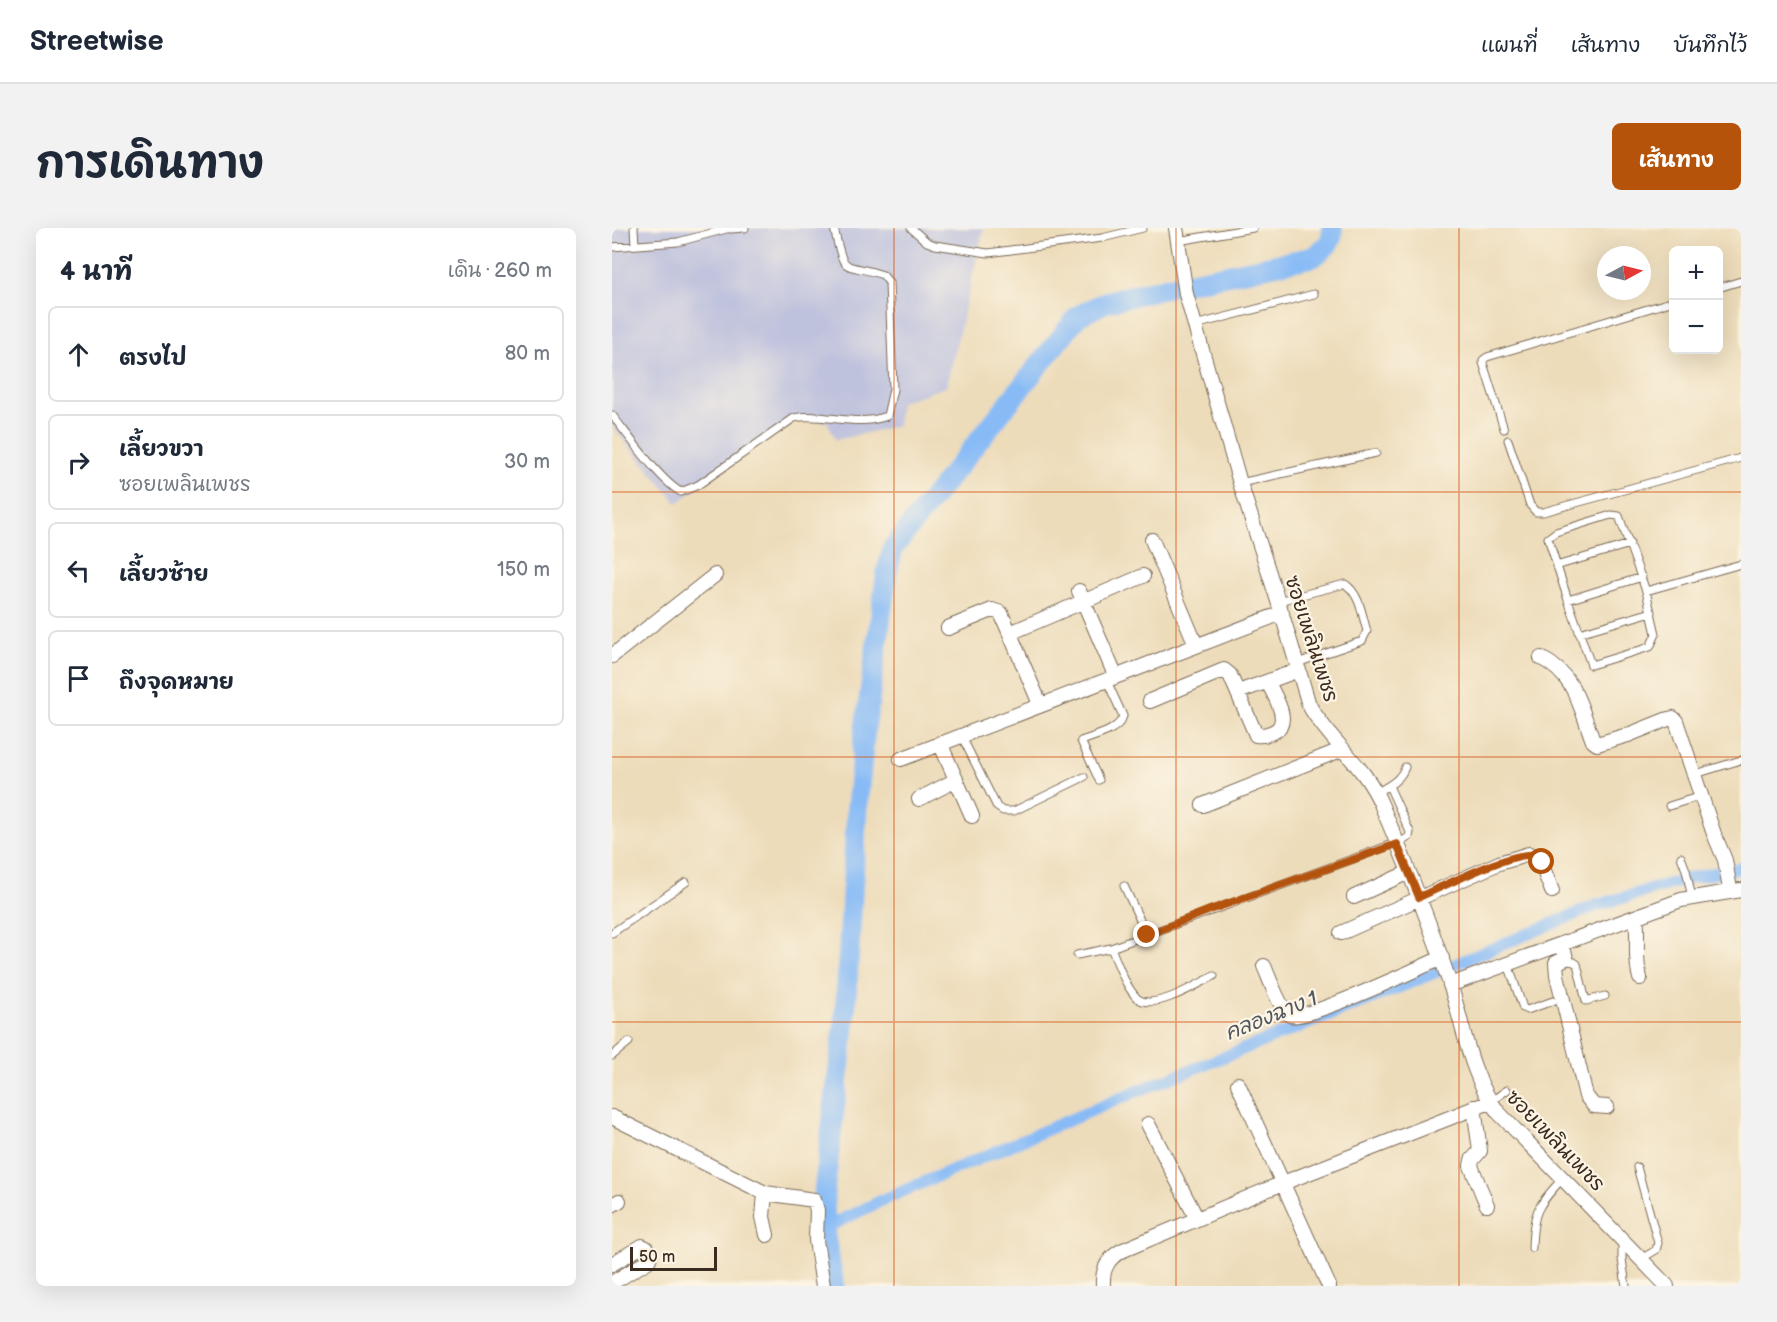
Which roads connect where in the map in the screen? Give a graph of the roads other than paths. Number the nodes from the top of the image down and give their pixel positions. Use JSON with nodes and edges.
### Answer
{"nodes":[{"id":1,"x":634,"y":228,"type":"edge"},
{"id":2,"x":730,"y":228,"type":"edge"},
{"id":3,"x":744,"y":228,"type":"edge"},
{"id":4,"x":834,"y":228,"type":"edge"},
{"id":5,"x":912,"y":228,"type":"edge"},
{"id":6,"x":1143,"y":228,"type":"edge"},
{"id":7,"x":1253,"y":228,"type":"edge"},
{"id":8,"x":1177,"y":234,"type":"edge"},
{"id":9,"x":635,"y":245,"type":"junction"},
{"id":10,"x":612,"y":247,"type":"edge"},
{"id":11,"x":1741,"y":281,"type":"edge"},
{"id":12,"x":1723,"y":287,"type":"edge"},
{"id":13,"x":1314,"y":294,"type":"dead end"},
{"id":14,"x":1669,"y":303,"type":"edge"},
{"id":15,"x":1195,"y":325,"type":"junction"},
{"id":16,"x":612,"y":415,"type":"edge"},
{"id":17,"x":1504,"y":429,"type":"dead end"},
{"id":18,"x":1508,"y":440,"type":"dead end"},
{"id":19,"x":1376,"y":453,"type":"dead end"},
{"id":20,"x":1741,"y":458,"type":"edge"},
{"id":21,"x":1240,"y":483,"type":"junction"},
{"id":22,"x":1152,"y":540,"type":"dead end"},
{"id":23,"x":1630,"y":544,"type":"junction"},
{"id":24,"x":1741,"y":564,"type":"edge"},
{"id":25,"x":1556,"y":566,"type":"junction"},
{"id":26,"x":715,"y":575,"type":"dead end"},
{"id":27,"x":1143,"y":576,"type":"dead end"},
{"id":28,"x":1642,"y":577,"type":"junction"},
{"id":29,"x":1646,"y":591,"type":"junction"},
{"id":30,"x":1082,"y":596,"type":"junction"},
{"id":31,"x":1568,"y":600,"type":"junction"},
{"id":32,"x":1280,"y":607,"type":"junction"},
{"id":33,"x":1652,"y":612,"type":"junction"},
{"id":34,"x":948,"y":628,"type":"dead end"},
{"id":35,"x":1010,"y":633,"type":"junction"},
{"id":36,"x":1579,"y":633,"type":"junction"},
{"id":37,"x":1196,"y":645,"type":"junction"},
{"id":38,"x":612,"y":656,"type":"edge"},
{"id":39,"x":1540,"y":658,"type":"dead end"},
{"id":40,"x":1298,"y":666,"type":"junction"},
{"id":41,"x":1110,"y":677,"type":"junction"},
{"id":42,"x":1268,"y":681,"type":"junction"},
{"id":43,"x":1238,"y":692,"type":"junction"},
{"id":44,"x":1150,"y":701,"type":"dead end"},
{"id":45,"x":1040,"y":704,"type":"junction"},
{"id":46,"x":961,"y":735,"type":"junction"},
{"id":47,"x":940,"y":743,"type":"junction"},
{"id":48,"x":1343,"y":749,"type":"junction"},
{"id":49,"x":900,"y":759,"type":"dead end"},
{"id":50,"x":1741,"y":760,"type":"edge"},
{"id":51,"x":1405,"y":767,"type":"dead end"},
{"id":52,"x":1702,"y":772,"type":"dead end"},
{"id":53,"x":1084,"y":777,"type":"dead end"},
{"id":54,"x":956,"y":780,"type":"junction"},
{"id":55,"x":1099,"y":780,"type":"dead end"},
{"id":56,"x":1389,"y":786,"type":"junction"},
{"id":57,"x":1376,"y":793,"type":"junction"},
{"id":58,"x":1701,"y":796,"type":"junction"},
{"id":59,"x":919,"y":799,"type":"dead end"},
{"id":60,"x":1203,"y":805,"type":"dead end"},
{"id":61,"x":1669,"y":806,"type":"dead end"},
{"id":62,"x":972,"y":816,"type":"dead end"},
{"id":63,"x":1397,"y":844,"type":"junction"},
{"id":64,"x":1682,"y":857,"type":"dead end"},
{"id":65,"x":1409,"y":872,"type":"junction"},
{"id":66,"x":686,"y":882,"type":"dead end"},
{"id":67,"x":1124,"y":886,"type":"dead end"},
{"id":68,"x":1734,"y":888,"type":"edge"},
{"id":69,"x":1552,"y":891,"type":"dead end"},
{"id":70,"x":1691,"y":895,"type":"junction"},
{"id":71,"x":1354,"y":897,"type":"dead end"},
{"id":72,"x":1419,"y":897,"type":"junction"},
{"id":73,"x":1636,"y":917,"type":"junction"},
{"id":74,"x":612,"y":933,"type":"edge"},
{"id":75,"x":1341,"y":933,"type":"dead end"},
{"id":76,"x":1147,"y":935,"type":"junction"},
{"id":77,"x":1562,"y":944,"type":"junction"},
{"id":78,"x":1112,"y":948,"type":"junction"},
{"id":79,"x":1077,"y":955,"type":"dead end"},
{"id":80,"x":1566,"y":958,"type":"junction"},
{"id":81,"x":1508,"y":964,"type":"junction"},
{"id":82,"x":1264,"y":966,"type":"dead end"},
{"id":83,"x":1445,"y":969,"type":"junction"},
{"id":84,"x":1214,"y":976,"type":"dead end"},
{"id":85,"x":1640,"y":978,"type":"dead end"},
{"id":86,"x":1605,"y":996,"type":"dead end"},
{"id":87,"x":1553,"y":1001,"type":"dead end"},
{"id":88,"x":629,"y":1042,"type":"dead end"},
{"id":89,"x":612,"y":1056,"type":"edge"},
{"id":90,"x":1238,"y":1084,"type":"dead end"},
{"id":91,"x":1507,"y":1090,"type":"dead end"},
{"id":92,"x":1490,"y":1102,"type":"junction"},
{"id":93,"x":1474,"y":1107,"type":"junction"},
{"id":94,"x":1607,"y":1107,"type":"dead end"},
{"id":95,"x":612,"y":1117,"type":"edge"},
{"id":96,"x":1148,"y":1124,"type":"dead end"},
{"id":97,"x":1637,"y":1167,"type":"dead end"},
{"id":98,"x":1562,"y":1179,"type":"junction"},
{"id":99,"x":1283,"y":1183,"type":"junction"},
{"id":100,"x":765,"y":1193,"type":"junction"},
{"id":101,"x":1487,"y":1204,"type":"dead end"},
{"id":102,"x":1197,"y":1219,"type":"junction"},
{"id":103,"x":767,"y":1235,"type":"dead end"},
{"id":104,"x":1622,"y":1239,"type":"junction"},
{"id":105,"x":1532,"y":1248,"type":"dead end"},
{"id":106,"x":1641,"y":1259,"type":"junction"},
{"id":107,"x":612,"y":1264,"type":"edge"},
{"id":108,"x":612,"y":1283,"type":"edge"},
{"id":109,"x":823,"y":1286,"type":"edge"},
{"id":110,"x":1104,"y":1286,"type":"edge"},
{"id":111,"x":1329,"y":1286,"type":"edge"},
{"id":112,"x":1626,"y":1286,"type":"edge"},
{"id":113,"x":1667,"y":1286,"type":"edge"}],
"edges":[{"from":1,"to":9,"type":"lane"},
{"from":2,"to":3,"type":"lane"},
{"from":2,"to":9,"type":"lane"},
{"from":4,"to":16,"type":"lane"},
{"from":5,"to":6,"type":"lane"},
{"from":7,"to":8,"type":"lane"},
{"from":8,"to":15,"type":"street","name":"ซอยเพลินเพชร"},
{"from":9,"to":10,"type":"lane"},
{"from":11,"to":12,"type":"lane"},
{"from":13,"to":15,"type":"lane"},
{"from":14,"to":17,"type":"lane"},
{"from":15,"to":21,"type":"street","name":"ซอยเพลินเพชร"},
{"from":18,"to":20,"type":"lane"},
{"from":19,"to":21,"type":"lane"},
{"from":21,"to":32,"type":"street","name":"ซอยเพลินเพชร"},
{"from":22,"to":37,"type":"street"},
{"from":23,"to":25,"type":"lane"},
{"from":23,"to":25,"type":"lane"},
{"from":23,"to":28,"type":"lane"},
{"from":24,"to":29,"type":"lane"},
{"from":25,"to":31,"type":"lane"},
{"from":26,"to":38,"type":"street"},
{"from":27,"to":30,"type":"street"},
{"from":28,"to":29,"type":"lane"},
{"from":28,"to":31,"type":"lane"},
{"from":29,"to":33,"type":"lane"},
{"from":30,"to":35,"type":"street"},
{"from":30,"to":41,"type":"street"},
{"from":31,"to":36,"type":"lane"},
{"from":32,"to":37,"type":"street"},
{"from":32,"to":40,"type":"street","name":"ซอยเพลินเพชร"},
{"from":32,"to":40,"type":"lane"},
{"from":33,"to":36,"type":"lane"},
{"from":33,"to":36,"type":"lane"},
{"from":34,"to":35,"type":"street"},
{"from":35,"to":45,"type":"street"},
{"from":37,"to":41,"type":"street"},
{"from":39,"to":58,"type":"street"},
{"from":40,"to":42,"type":"street"},
{"from":40,"to":48,"type":"street","name":"ซอยเพลินเพชร"},
{"from":41,"to":45,"type":"street"},
{"from":41,"to":55,"type":"lane"},
{"from":42,"to":43,"type":"street"},
{"from":42,"to":43,"type":"street"},
{"from":43,"to":44,"type":"street"},
{"from":45,"to":46,"type":"street"},
{"from":46,"to":47,"type":"street"},
{"from":46,"to":53,"type":"lane"},
{"from":47,"to":49,"type":"street"},
{"from":47,"to":54,"type":"street"},
{"from":48,"to":57,"type":"street","name":"ซอยเพลินเพชร"},
{"from":48,"to":60,"type":"street"},
{"from":50,"to":52,"type":"lane"},
{"from":51,"to":56,"type":"lane"},
{"from":54,"to":59,"type":"street"},
{"from":54,"to":62,"type":"street"},
{"from":56,"to":57,"type":"lane"},
{"from":56,"to":63,"type":"lane"},
{"from":57,"to":63,"type":"street","name":"ซอยเพลินเพชร"},
{"from":58,"to":61,"type":"lane"},
{"from":58,"to":68,"type":"street"},
{"from":63,"to":65,"type":"street","name":"ซอยเพลินเพชร"},
{"from":63,"to":76,"type":"lane"},
{"from":64,"to":70,"type":"lane"},
{"from":65,"to":71,"type":"street"},
{"from":65,"to":72,"type":"street","name":"ซอยเพลินเพชร"},
{"from":66,"to":74,"type":"lane"},
{"from":67,"to":76,"type":"lane"},
{"from":68,"to":70,"type":"street"},
{"from":69,"to":72,"type":"street"},
{"from":70,"to":73,"type":"street"},
{"from":72,"to":75,"type":"street"},
{"from":72,"to":83,"type":"street","name":"ซอยเพลินเพชร"},
{"from":73,"to":77,"type":"street"},
{"from":73,"to":85,"type":"street"},
{"from":76,"to":78,"type":"lane"},
{"from":77,"to":80,"type":"street"},
{"from":77,"to":81,"type":"street"},
{"from":78,"to":79,"type":"lane"},
{"from":78,"to":84,"type":"lane"},
{"from":80,"to":86,"type":"lane"},
{"from":80,"to":94,"type":"street"},
{"from":81,"to":83,"type":"street"},
{"from":81,"to":87,"type":"lane"},
{"from":82,"to":83,"type":"street"},
{"from":83,"to":92,"type":"street","name":"ซอยเพลินเพชร"},
{"from":88,"to":89,"type":"lane"},
{"from":90,"to":99,"type":"street"},
{"from":91,"to":92,"type":"lane"},
{"from":92,"to":93,"type":"street"},
{"from":92,"to":98,"type":"street","name":"ซอยเพลินเพชร"},
{"from":93,"to":99,"type":"street"},
{"from":93,"to":101,"type":"street"},
{"from":95,"to":100,"type":"street"},
{"from":96,"to":102,"type":"street"},
{"from":97,"to":106,"type":"lane"},
{"from":98,"to":104,"type":"street","name":"ซอยเพลินเพชร"},
{"from":98,"to":105,"type":"lane"},
{"from":99,"to":102,"type":"street"},
{"from":99,"to":111,"type":"street"},
{"from":100,"to":103,"type":"street"},
{"from":100,"to":109,"type":"street"},
{"from":102,"to":110,"type":"street"},
{"from":104,"to":106,"type":"street","name":"ซอยเพลินเพชร"},
{"from":104,"to":112,"type":"lane"},
{"from":106,"to":113,"type":"street","name":"ซอยเพลินเพชร"},
{"from":107,"to":108,"type":"street"}]}
